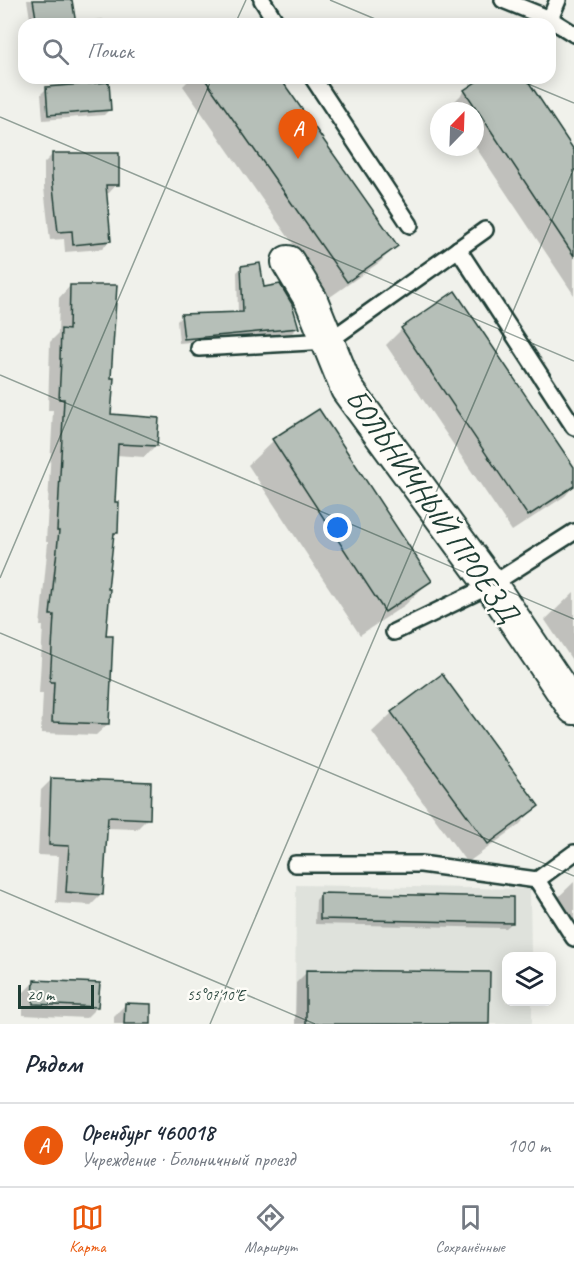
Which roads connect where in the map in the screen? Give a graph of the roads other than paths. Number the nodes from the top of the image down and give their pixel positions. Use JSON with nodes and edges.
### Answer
{"nodes":[{"id":1,"x":262,"y":0,"type":"edge"},
{"id":2,"x":503,"y":0,"type":"edge"},
{"id":3,"x":558,"y":0,"type":"edge"},
{"id":4,"x":273,"y":18,"type":"edge"},
{"id":5,"x":548,"y":18,"type":"edge"},
{"id":6,"x":550,"y":18,"type":"edge"},
{"id":7,"x":556,"y":23,"type":"edge"},
{"id":8,"x":574,"y":34,"type":"edge"},
{"id":9,"x":317,"y":84,"type":"edge"},
{"id":10,"x":410,"y":225,"type":"dead end"},
{"id":11,"x":485,"y":230,"type":"dead end"},
{"id":12,"x":458,"y":249,"type":"junction"},
{"id":13,"x":288,"y":262,"type":"dead end"},
{"id":14,"x":329,"y":341,"type":"junction"},
{"id":15,"x":199,"y":348,"type":"dead end"},
{"id":16,"x":574,"y":427,"type":"edge"},
{"id":17,"x":574,"y":532,"type":"edge"},
{"id":18,"x":491,"y":585,"type":"junction"},
{"id":19,"x":394,"y":632,"type":"dead end"},
{"id":20,"x":574,"y":708,"type":"edge"},
{"id":21,"x":574,"y":852,"type":"edge"},
{"id":22,"x":295,"y":864,"type":"dead end"},
{"id":23,"x":537,"y":880,"type":"junction"},
{"id":24,"x":574,"y":938,"type":"edge"}],
"edges":[{"from":1,"to":4,"type":"lane"},
{"from":2,"to":5,"type":"lane"},
{"from":3,"to":6,"type":"lane"},
{"from":7,"to":8,"type":"lane"},
{"from":9,"to":10,"type":"lane"},
{"from":11,"to":12,"type":"lane"},
{"from":12,"to":14,"type":"lane"},
{"from":12,"to":16,"type":"lane"},
{"from":13,"to":14,"type":"street","name":"БОЛЬНИЧНЫЙ ПРОЕЗД"},
{"from":14,"to":15,"type":"lane"},
{"from":14,"to":18,"type":"street","name":"БОЛЬНИЧНЫЙ ПРОЕЗД"},
{"from":17,"to":18,"type":"lane"},
{"from":18,"to":19,"type":"lane"},
{"from":18,"to":20,"type":"street","name":"БОЛЬНИЧНЫЙ ПРОЕЗД"},
{"from":21,"to":23,"type":"lane"},
{"from":22,"to":23,"type":"lane"},
{"from":23,"to":24,"type":"lane"}]}
